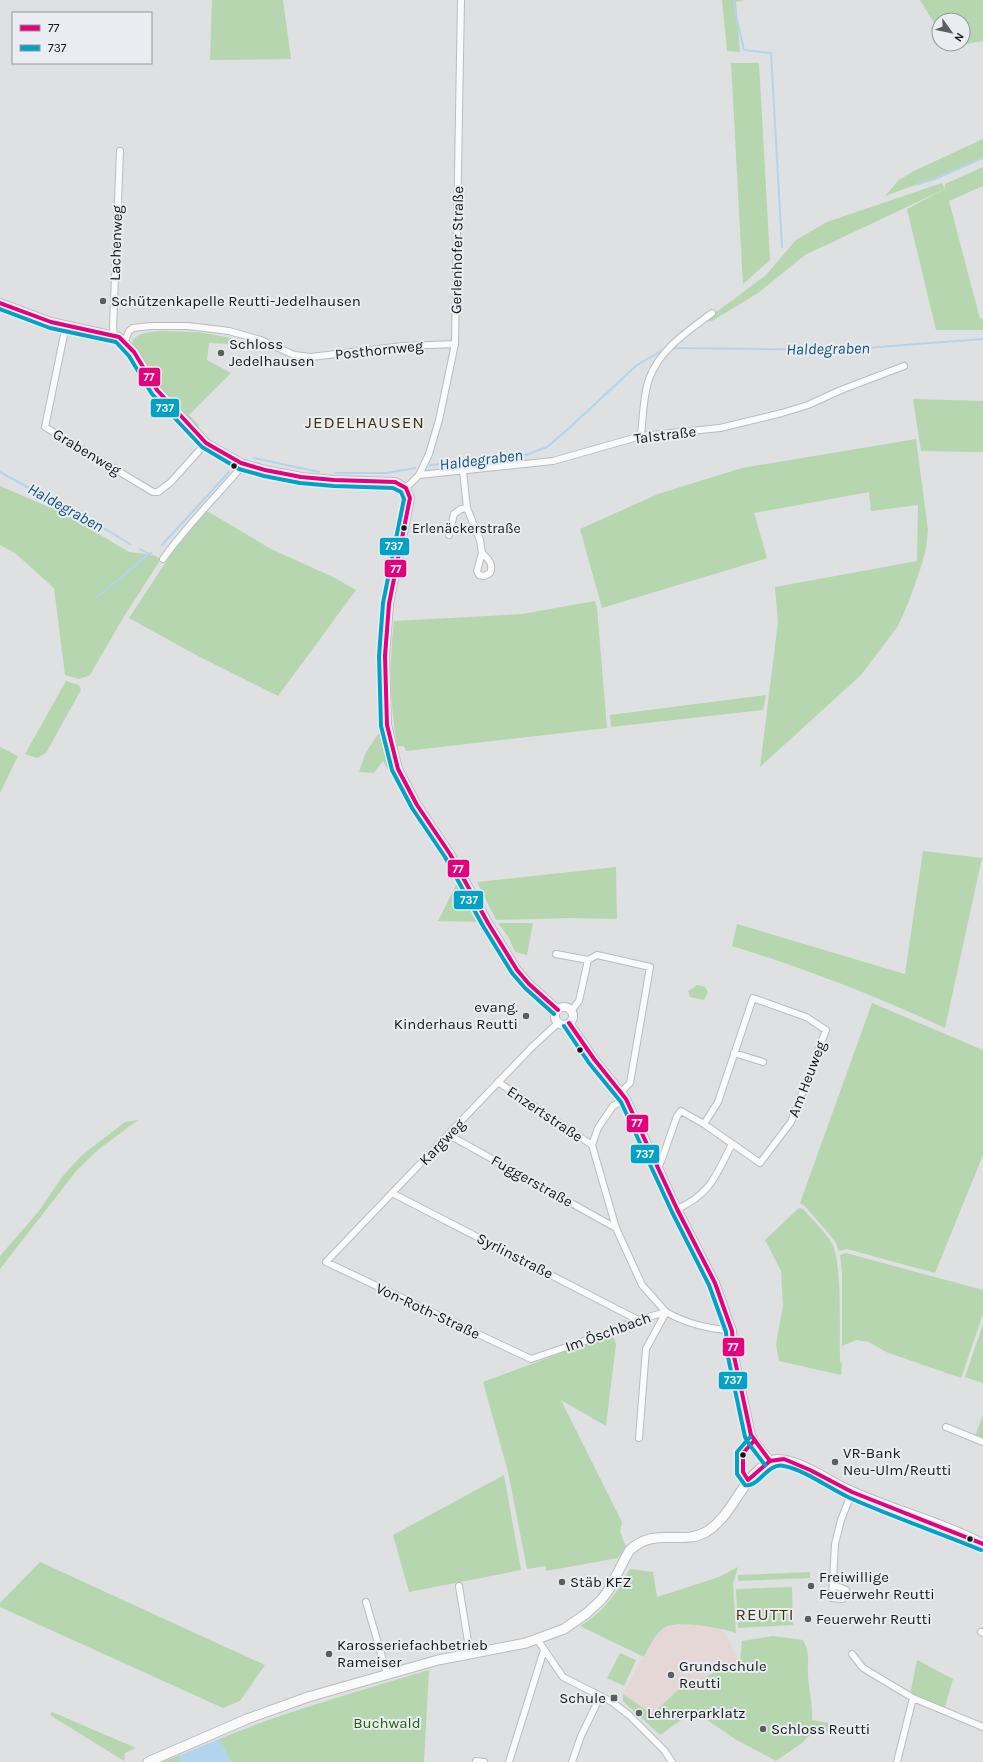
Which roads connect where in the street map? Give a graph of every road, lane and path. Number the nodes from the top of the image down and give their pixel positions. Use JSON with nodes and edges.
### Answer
{"nodes":[{"id":1,"x":462,"y":0,"type":"edge"},
{"id":2,"x":120,"y":151,"type":"dead end"},
{"id":3,"x":0,"y":303,"type":"edge"},
{"id":4,"x":712,"y":313,"type":"dead end"},
{"id":5,"x":66,"y":325,"type":"junction"},
{"id":6,"x":114,"y":335,"type":"junction"},
{"id":7,"x":125,"y":341,"type":"junction"},
{"id":8,"x":455,"y":344,"type":"junction"},
{"id":9,"x":904,"y":366,"type":"dead end"},
{"id":10,"x":641,"y":436,"type":"junction"},
{"id":11,"x":206,"y":443,"type":"junction"},
{"id":12,"x":244,"y":464,"type":"junction"},
{"id":13,"x":463,"y":471,"type":"junction"},
{"id":14,"x":419,"y":475,"type":"junction"},
{"id":15,"x":406,"y":488,"type":"junction"},
{"id":16,"x":467,"y":508,"type":"junction"},
{"id":17,"x":449,"y":535,"type":"dead end"},
{"id":18,"x":482,"y":553,"type":"dead end"},
{"id":19,"x":163,"y":558,"type":"dead end"},
{"id":20,"x":556,"y":954,"type":"dead end"},
{"id":21,"x":588,"y":960,"type":"junction"},
{"id":22,"x":558,"y":1010,"type":"junction"},
{"id":23,"x":571,"y":1011,"type":"junction"},
{"id":24,"x":558,"y":1023,"type":"junction"},
{"id":25,"x":569,"y":1024,"type":"junction"},
{"id":26,"x":734,"y":1053,"type":"junction"},
{"id":27,"x":762,"y":1062,"type":"dead end"},
{"id":28,"x":498,"y":1082,"type":"junction"},
{"id":29,"x":623,"y":1095,"type":"junction"},
{"id":30,"x":704,"y":1124,"type":"junction"},
{"id":31,"x":449,"y":1135,"type":"junction"},
{"id":32,"x":732,"y":1144,"type":"junction"},
{"id":33,"x":592,"y":1145,"type":"junction"},
{"id":34,"x":658,"y":1168,"type":"junction"},
{"id":35,"x":392,"y":1193,"type":"junction"},
{"id":36,"x":677,"y":1209,"type":"junction"},
{"id":37,"x":616,"y":1228,"type":"junction"},
{"id":38,"x":326,"y":1262,"type":"joint"},
{"id":39,"x":666,"y":1312,"type":"junction"},
{"id":40,"x":638,"y":1320,"type":"junction"},
{"id":41,"x":732,"y":1331,"type":"junction"},
{"id":42,"x":531,"y":1359,"type":"joint"},
{"id":43,"x":946,"y":1426,"type":"dead end"},
{"id":44,"x":639,"y":1438,"type":"dead end"},
{"id":45,"x":754,"y":1442,"type":"junction"},
{"id":46,"x":983,"y":1442,"type":"edge"},
{"id":47,"x":770,"y":1461,"type":"junction"},
{"id":48,"x":748,"y":1480,"type":"junction"},
{"id":49,"x":852,"y":1492,"type":"junction"},
{"id":50,"x":983,"y":1544,"type":"edge"},
{"id":51,"x":834,"y":1585,"type":"dead end"},
{"id":52,"x":459,"y":1586,"type":"dead end"},
{"id":53,"x":366,"y":1602,"type":"dead end"},
{"id":54,"x":537,"y":1639,"type":"junction"},
{"id":55,"x":544,"y":1650,"type":"junction"},
{"id":56,"x":470,"y":1654,"type":"junction"},
{"id":57,"x":852,"y":1654,"type":"dead end"},
{"id":58,"x":387,"y":1674,"type":"junction"},
{"id":59,"x":600,"y":1697,"type":"junction"},
{"id":60,"x":913,"y":1698,"type":"junction"},
{"id":61,"x":983,"y":1727,"type":"edge"},
{"id":62,"x":476,"y":1761,"type":"dead end"},
{"id":63,"x":148,"y":1762,"type":"edge"},
{"id":64,"x":484,"y":1762,"type":"edge"},
{"id":65,"x":509,"y":1762,"type":"edge"},
{"id":66,"x":572,"y":1762,"type":"edge"},
{"id":67,"x":672,"y":1762,"type":"edge"},
{"id":68,"x":897,"y":1762,"type":"edge"}],
"edges":[{"from":1,"to":8,"type":"street","name":"Gerlenhofer Straße"},
{"from":2,"to":6,"type":"street","name":"Lachenweg"},
{"from":3,"to":5,"type":"street"},
{"from":4,"to":10,"type":"street"},
{"from":5,"to":6,"type":"street"},
{"from":5,"to":11,"type":"street","name":"Grabenweg"},
{"from":6,"to":7,"type":"street"},
{"from":7,"to":8,"type":"street","name":"Posthornweg"},
{"from":7,"to":11,"type":"street"},
{"from":8,"to":14,"type":"street","name":"Gerlenhofer Straße"},
{"from":9,"to":10,"type":"street","name":"Talstraße"},
{"from":10,"to":13,"type":"street","name":"Talstraße"},
{"from":11,"to":12,"type":"street"},
{"from":12,"to":15,"type":"street"},
{"from":12,"to":19,"type":"street"},
{"from":13,"to":14,"type":"street","name":"Talstraße"},
{"from":13,"to":16,"type":"street"},
{"from":14,"to":15,"type":"street","name":"Gerlenhofer Straße"},
{"from":15,"to":22,"type":"street"},
{"from":16,"to":17,"type":"street"},
{"from":16,"to":18,"type":"street"},
{"from":20,"to":21,"type":"street"},
{"from":21,"to":23,"type":"street"},
{"from":21,"to":29,"type":"street"},
{"from":22,"to":23,"type":"street"},
{"from":22,"to":24,"type":"street"},
{"from":23,"to":25,"type":"street"},
{"from":24,"to":25,"type":"street"},
{"from":24,"to":28,"type":"street","name":"Kargweg"},
{"from":25,"to":29,"type":"street"},
{"from":26,"to":27,"type":"street"},
{"from":26,"to":30,"type":"street","name":"Am Heuweg"},
{"from":26,"to":32,"type":"street","name":"Am Heuweg"},
{"from":28,"to":31,"type":"street","name":"Kargweg"},
{"from":28,"to":33,"type":"street","name":"Enzertstraße"},
{"from":29,"to":33,"type":"street"},
{"from":29,"to":34,"type":"street"},
{"from":30,"to":32,"type":"street","name":"Am Heuweg"},
{"from":30,"to":34,"type":"street","name":"Am Heuweg"},
{"from":31,"to":35,"type":"street","name":"Kargweg"},
{"from":31,"to":37,"type":"street","name":"Fuggerstraße"},
{"from":32,"to":36,"type":"street"},
{"from":33,"to":37,"type":"street"},
{"from":34,"to":36,"type":"street"},
{"from":35,"to":38,"type":"street","name":"Kargweg"},
{"from":35,"to":40,"type":"street","name":"Syrlinstraße"},
{"from":36,"to":41,"type":"street"},
{"from":37,"to":39,"type":"street"},
{"from":38,"to":42,"type":"street","name":"Von-Roth-Straße"},
{"from":39,"to":40,"type":"street","name":"Im Öschbach"},
{"from":39,"to":41,"type":"street","name":"Im Öschbach"},
{"from":39,"to":44,"type":"street"},
{"from":40,"to":42,"type":"street","name":"Im Öschbach"},
{"from":41,"to":45,"type":"street"},
{"from":43,"to":46,"type":"street"},
{"from":45,"to":47,"type":"street"},
{"from":45,"to":48,"type":"street"},
{"from":47,"to":48,"type":"main road"},
{"from":47,"to":49,"type":"main road"},
{"from":48,"to":54,"type":"main road"},
{"from":49,"to":50,"type":"main road"},
{"from":49,"to":51,"type":"street"},
{"from":52,"to":56,"type":"street"},
{"from":53,"to":58,"type":"street"},
{"from":54,"to":55,"type":"street"},
{"from":54,"to":56,"type":"main road"},
{"from":55,"to":59,"type":"street"},
{"from":55,"to":65,"type":"street"},
{"from":56,"to":58,"type":"main road"},
{"from":57,"to":60,"type":"street"},
{"from":58,"to":63,"type":"main road"},
{"from":59,"to":66,"type":"street"},
{"from":59,"to":67,"type":"street"},
{"from":60,"to":61,"type":"street"},
{"from":60,"to":68,"type":"street"},
{"from":62,"to":64,"type":"street"}]}
